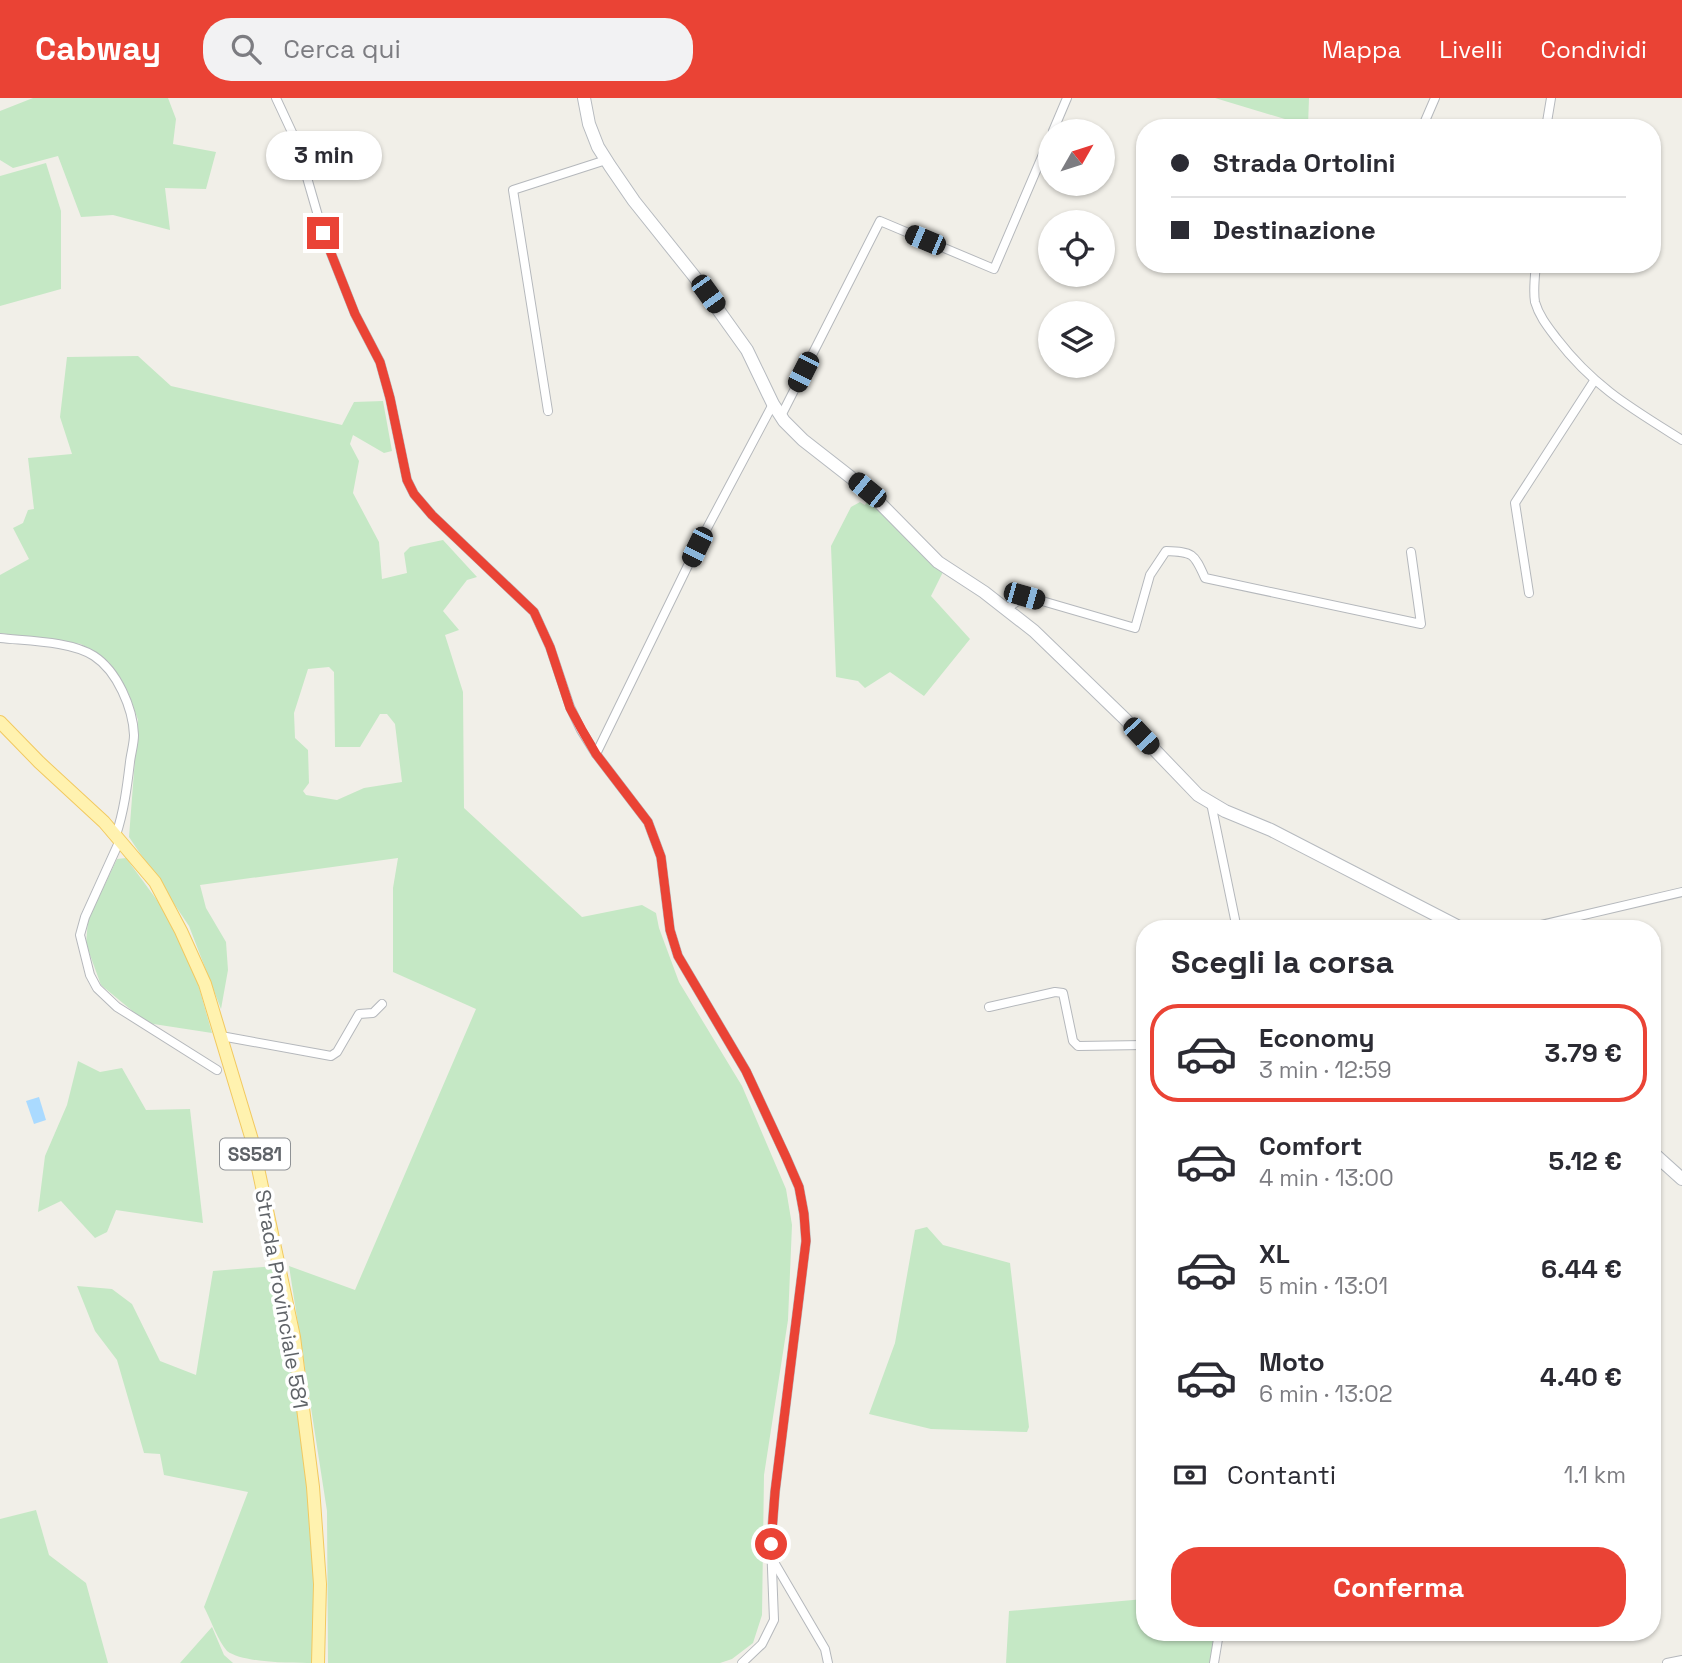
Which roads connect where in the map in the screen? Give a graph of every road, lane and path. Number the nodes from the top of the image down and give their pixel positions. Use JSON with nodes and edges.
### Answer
{"nodes":[{"id":1,"x":276,"y":98,"type":"edge"},
{"id":2,"x":584,"y":98,"type":"edge"},
{"id":3,"x":1067,"y":98,"type":"edge"},
{"id":4,"x":1436,"y":98,"type":"edge"},
{"id":5,"x":1550,"y":98,"type":"edge"},
{"id":6,"x":1058,"y":119,"type":"edge"},
{"id":7,"x":1426,"y":119,"type":"edge"},
{"id":8,"x":1547,"y":119,"type":"edge"},
{"id":9,"x":606,"y":160,"type":"junction"},
{"id":10,"x":1038,"y":166,"type":"edge"},
{"id":11,"x":1536,"y":273,"type":"edge"},
{"id":12,"x":1594,"y":381,"type":"junction"},
{"id":13,"x":773,"y":404,"type":"junction"},
{"id":14,"x":548,"y":411,"type":"dead end"},
{"id":15,"x":781,"y":416,"type":"junction"},
{"id":16,"x":1682,"y":440,"type":"edge"},
{"id":17,"x":1411,"y":552,"type":"dead end"},
{"id":18,"x":1529,"y":593,"type":"dead end"},
{"id":19,"x":1006,"y":609,"type":"junction"},
{"id":20,"x":0,"y":638,"type":"edge"},
{"id":21,"x":0,"y":722,"type":"edge"},
{"id":22,"x":596,"y":754,"type":"junction"},
{"id":23,"x":1211,"y":803,"type":"junction"},
{"id":24,"x":118,"y":837,"type":"junction"},
{"id":25,"x":1682,"y":892,"type":"edge"},
{"id":26,"x":1235,"y":920,"type":"edge"},
{"id":27,"x":1446,"y":920,"type":"edge"},
{"id":28,"x":1562,"y":920,"type":"edge"},
{"id":29,"x":382,"y":1004,"type":"dead end"},
{"id":30,"x":989,"y":1007,"type":"dead end"},
{"id":31,"x":221,"y":1037,"type":"junction"},
{"id":32,"x":1136,"y":1045,"type":"edge"},
{"id":33,"x":217,"y":1070,"type":"dead end"},
{"id":34,"x":1661,"y":1160,"type":"edge"},
{"id":35,"x":1682,"y":1179,"type":"edge"},
{"id":36,"x":772,"y":1559,"type":"junction"},
{"id":37,"x":1218,"y":1641,"type":"edge"},
{"id":38,"x":1682,"y":1660,"type":"edge"},
{"id":39,"x":318,"y":1663,"type":"edge"},
{"id":40,"x":742,"y":1663,"type":"edge"},
{"id":41,"x":828,"y":1663,"type":"edge"},
{"id":42,"x":1214,"y":1663,"type":"edge"},
{"id":43,"x":1667,"y":1663,"type":"edge"}],
"edges":[{"from":1,"to":22,"type":"street"},
{"from":2,"to":9,"type":"main road"},
{"from":3,"to":6,"type":"street"},
{"from":4,"to":7,"type":"street"},
{"from":5,"to":8,"type":"street"},
{"from":9,"to":13,"type":"main road"},
{"from":9,"to":14,"type":"street"},
{"from":10,"to":15,"type":"street"},
{"from":11,"to":12,"type":"street"},
{"from":12,"to":16,"type":"street"},
{"from":12,"to":18,"type":"street"},
{"from":13,"to":15,"type":"main road"},
{"from":13,"to":22,"type":"street"},
{"from":15,"to":19,"type":"main road"},
{"from":17,"to":19,"type":"street"},
{"from":19,"to":23,"type":"main road"},
{"from":20,"to":24,"type":"street"},
{"from":21,"to":24,"type":"main road","name":"Strada Provinciale 581","number":"SS581"},
{"from":22,"to":36,"type":"street"},
{"from":23,"to":26,"type":"street"},
{"from":23,"to":27,"type":"main road"},
{"from":24,"to":31,"type":"main road","name":"Strada Provinciale 581","number":"SS581"},
{"from":24,"to":33,"type":"street"},
{"from":25,"to":28,"type":"street"},
{"from":29,"to":31,"type":"street"},
{"from":30,"to":32,"type":"street"},
{"from":31,"to":39,"type":"main road","name":"Strada Provinciale 581","number":"SS581"},
{"from":34,"to":35,"type":"main road"},
{"from":36,"to":40,"type":"street"},
{"from":36,"to":41,"type":"street"},
{"from":37,"to":42,"type":"street"},
{"from":38,"to":43,"type":"street"}]}
